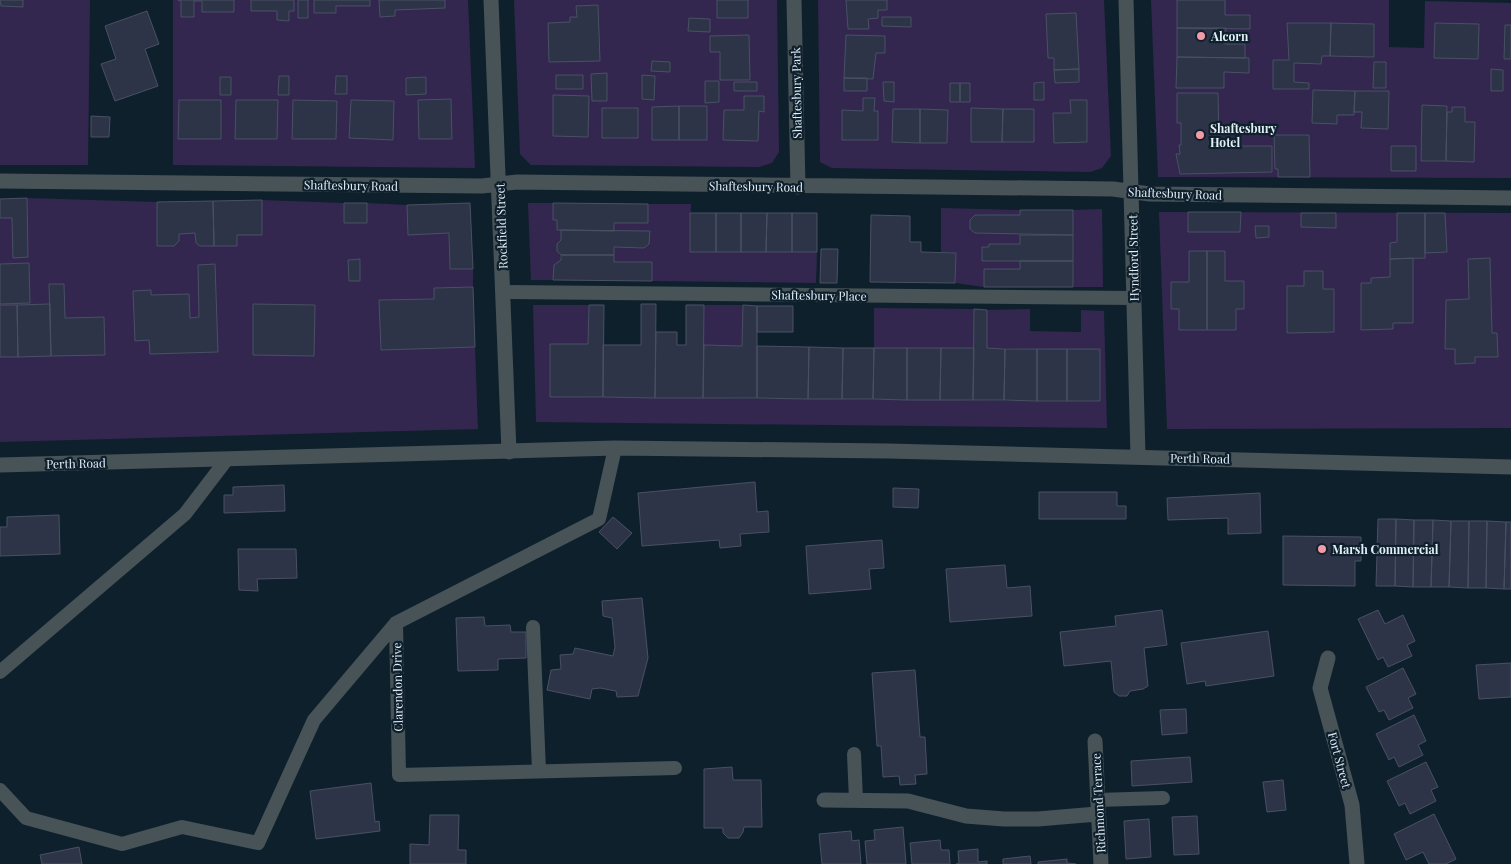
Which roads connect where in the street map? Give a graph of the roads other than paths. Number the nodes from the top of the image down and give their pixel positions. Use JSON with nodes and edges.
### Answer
{"nodes":[{"id":1,"x":491,"y":0,"type":"edge"},
{"id":2,"x":794,"y":0,"type":"edge"},
{"id":3,"x":1126,"y":0,"type":"edge"},
{"id":4,"x":0,"y":181,"type":"edge"},
{"id":5,"x":500,"y":184,"type":"junction"},
{"id":6,"x":798,"y":187,"type":"junction"},
{"id":7,"x":1132,"y":192,"type":"junction"},
{"id":8,"x":1511,"y":198,"type":"edge"},
{"id":9,"x":504,"y":292,"type":"junction"},
{"id":10,"x":1133,"y":298,"type":"junction"},
{"id":11,"x":615,"y":448,"type":"junction"},
{"id":12,"x":509,"y":452,"type":"junction"},
{"id":13,"x":1138,"y":456,"type":"junction"},
{"id":14,"x":227,"y":459,"type":"junction"},
{"id":15,"x":0,"y":464,"type":"edge"},
{"id":16,"x":1511,"y":467,"type":"edge"},
{"id":17,"x":396,"y":623,"type":"junction"},
{"id":18,"x":533,"y":627,"type":"dead end"},
{"id":19,"x":1328,"y":658,"type":"dead end"},
{"id":20,"x":0,"y":672,"type":"edge"},
{"id":21,"x":1095,"y":741,"type":"dead end"},
{"id":22,"x":854,"y":754,"type":"dead end"},
{"id":23,"x":675,"y":768,"type":"dead end"},
{"id":24,"x":539,"y":771,"type":"junction"},
{"id":25,"x":0,"y":790,"type":"edge"},
{"id":26,"x":1163,"y":798,"type":"dead end"},
{"id":27,"x":824,"y":800,"type":"dead end"},
{"id":28,"x":856,"y":800,"type":"junction"},
{"id":29,"x":1097,"y":807,"type":"junction"},
{"id":30,"x":1100,"y":864,"type":"edge"},
{"id":31,"x":1357,"y":864,"type":"edge"}],
"edges":[{"from":1,"to":5,"type":"street","name":"Rockfield Street"},
{"from":2,"to":6,"type":"street","name":"Shaftesbury Park"},
{"from":3,"to":7,"type":"street","name":"Hyndford Street"},
{"from":4,"to":5,"type":"street","name":"Shaftesbury Road"},
{"from":5,"to":6,"type":"street","name":"Shaftesbury Road"},
{"from":5,"to":9,"type":"street","name":"Rockfield Street"},
{"from":6,"to":7,"type":"street","name":"Shaftesbury Road"},
{"from":7,"to":8,"type":"street","name":"Shaftesbury Road"},
{"from":7,"to":10,"type":"street","name":"Hyndford Street"},
{"from":9,"to":10,"type":"lane","name":"Shaftesbury Place"},
{"from":9,"to":12,"type":"street","name":"Rockfield Street"},
{"from":10,"to":13,"type":"street","name":"Hyndford Street"},
{"from":11,"to":12,"type":"street","name":"Perth Road"},
{"from":11,"to":13,"type":"street","name":"Perth Road"},
{"from":11,"to":17,"type":"lane"},
{"from":12,"to":14,"type":"street","name":"Perth Road"},
{"from":13,"to":16,"type":"street","name":"Perth Road"},
{"from":14,"to":15,"type":"street","name":"Perth Road"},
{"from":14,"to":20,"type":"lane"},
{"from":17,"to":24,"type":"lane","name":"Clarendon Drive"},
{"from":17,"to":25,"type":"lane"},
{"from":18,"to":24,"type":"lane"},
{"from":19,"to":31,"type":"street","name":"Fort Street"},
{"from":21,"to":29,"type":"street","name":"Richmond Terrace"},
{"from":22,"to":28,"type":"lane"},
{"from":23,"to":24,"type":"lane","name":"Clarendon Drive"},
{"from":26,"to":29,"type":"lane"},
{"from":27,"to":28,"type":"street"},
{"from":28,"to":29,"type":"street"},
{"from":29,"to":30,"type":"street","name":"Richmond Terrace"}]}
